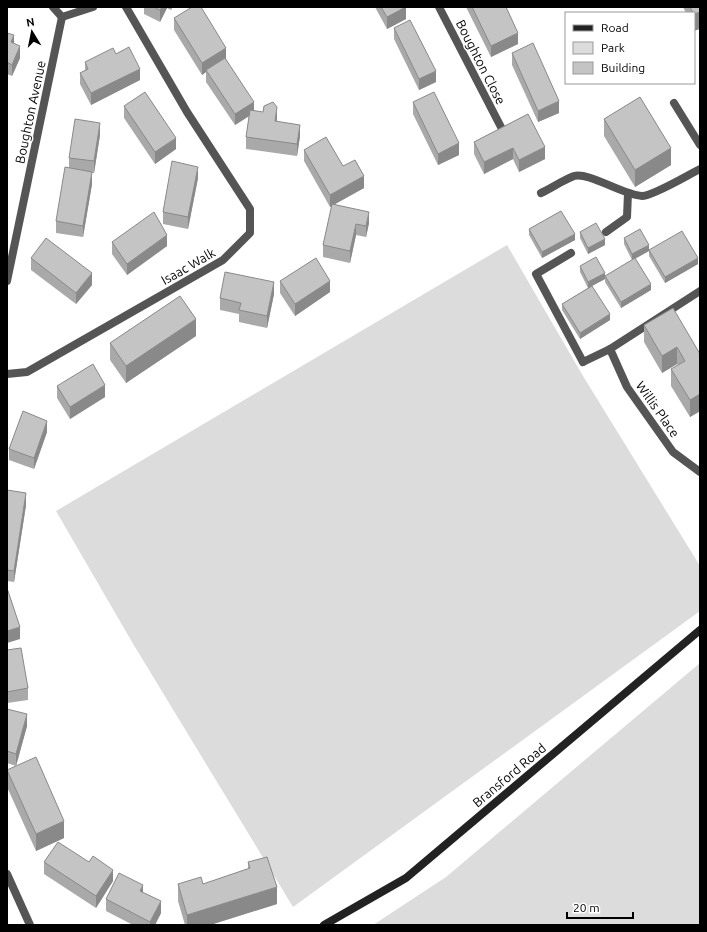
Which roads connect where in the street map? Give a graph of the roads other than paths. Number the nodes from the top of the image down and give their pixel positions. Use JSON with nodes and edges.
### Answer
{"nodes":[{"id":1,"x":53,"y":7,"type":"edge"},
{"id":2,"x":93,"y":7,"type":"edge"},
{"id":3,"x":126,"y":7,"type":"edge"},
{"id":4,"x":439,"y":7,"type":"edge"},
{"id":5,"x":62,"y":17,"type":"junction"},
{"id":6,"x":674,"y":103,"type":"dead end"},
{"id":7,"x":502,"y":129,"type":"edge"},
{"id":8,"x":700,"y":145,"type":"edge"},
{"id":9,"x":700,"y":169,"type":"edge"},
{"id":10,"x":541,"y":193,"type":"dead end"},
{"id":11,"x":628,"y":193,"type":"junction"},
{"id":12,"x":606,"y":232,"type":"dead end"},
{"id":13,"x":571,"y":253,"type":"dead end"},
{"id":14,"x":7,"y":281,"type":"edge"},
{"id":15,"x":700,"y":291,"type":"edge"},
{"id":16,"x":610,"y":349,"type":"junction"},
{"id":17,"x":7,"y":374,"type":"edge"},
{"id":18,"x":700,"y":472,"type":"edge"},
{"id":19,"x":700,"y":630,"type":"edge"},
{"id":20,"x":7,"y":874,"type":"edge"},
{"id":21,"x":30,"y":925,"type":"edge"},
{"id":22,"x":324,"y":925,"type":"edge"}],
"edges":[{"from":1,"to":5,"type":"street"},
{"from":2,"to":5,"type":"street"},
{"from":3,"to":17,"type":"street","name":"Isaac Walk"},
{"from":4,"to":7,"type":"street","name":"Boughton Close"},
{"from":5,"to":14,"type":"street","name":"Boughton Avenue"},
{"from":6,"to":8,"type":"street"},
{"from":9,"to":11,"type":"street"},
{"from":10,"to":11,"type":"street"},
{"from":11,"to":12,"type":"street"},
{"from":13,"to":16,"type":"street"},
{"from":15,"to":16,"type":"street"},
{"from":16,"to":18,"type":"street","name":"Willis Place"},
{"from":19,"to":22,"type":"main road","name":"Bransford Road"},
{"from":20,"to":21,"type":"street"}]}
